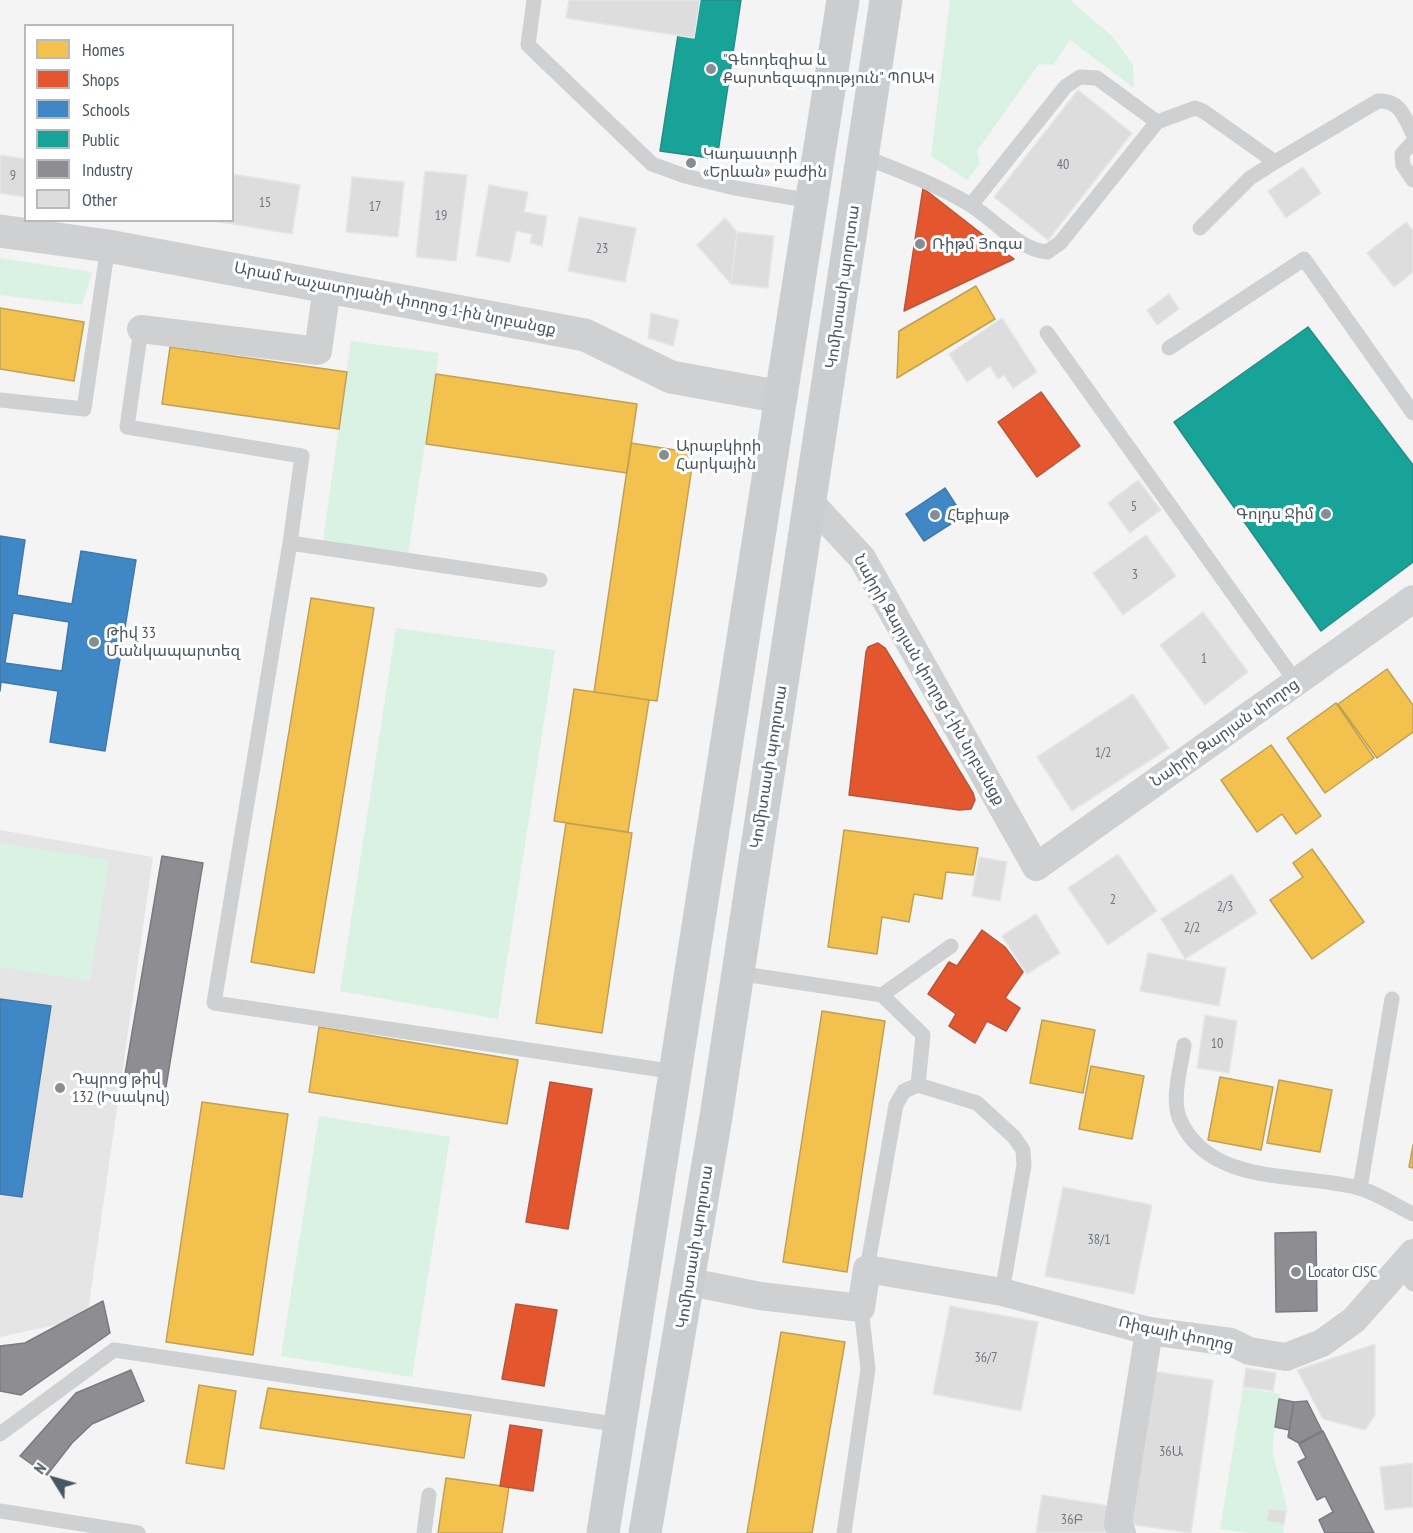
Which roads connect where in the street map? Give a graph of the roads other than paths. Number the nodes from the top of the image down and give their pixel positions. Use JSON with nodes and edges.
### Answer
{"nodes":[{"id":1,"x":534,"y":0,"type":"edge"},
{"id":2,"x":843,"y":0,"type":"edge"},
{"id":3,"x":886,"y":0,"type":"edge"},
{"id":4,"x":1157,"y":122,"type":"junction"},
{"id":5,"x":1413,"y":134,"type":"edge"},
{"id":6,"x":1413,"y":142,"type":"edge"},
{"id":7,"x":862,"y":156,"type":"junction"},
{"id":8,"x":1275,"y":162,"type":"junction"},
{"id":9,"x":1413,"y":180,"type":"edge"},
{"id":10,"x":812,"y":201,"type":"junction"},
{"id":11,"x":971,"y":205,"type":"junction"},
{"id":12,"x":1200,"y":228,"type":"dead end"},
{"id":13,"x":0,"y":231,"type":"edge"},
{"id":14,"x":108,"y":246,"type":"junction"},
{"id":15,"x":327,"y":287,"type":"junction"},
{"id":16,"x":141,"y":328,"type":"joint"},
{"id":17,"x":1047,"y":333,"type":"dead end"},
{"id":18,"x":1168,"y":348,"type":"dead end"},
{"id":19,"x":781,"y":397,"type":"junction"},
{"id":20,"x":0,"y":400,"type":"edge"},
{"id":21,"x":1413,"y":413,"type":"edge"},
{"id":22,"x":810,"y":502,"type":"junction"},
{"id":23,"x":290,"y":543,"type":"junction"},
{"id":24,"x":540,"y":580,"type":"dead end"},
{"id":25,"x":1413,"y":599,"type":"edge"},
{"id":26,"x":1296,"y":682,"type":"junction"},
{"id":27,"x":1036,"y":867,"type":"joint"},
{"id":28,"x":951,"y":946,"type":"dead end"},
{"id":29,"x":737,"y":973,"type":"junction"},
{"id":30,"x":882,"y":995,"type":"junction"},
{"id":31,"x":1392,"y":999,"type":"dead end"},
{"id":32,"x":1184,"y":1045,"type":"dead end"},
{"id":33,"x":676,"y":1072,"type":"junction"},
{"id":34,"x":918,"y":1085,"type":"junction"},
{"id":35,"x":1360,"y":1188,"type":"junction"},
{"id":36,"x":1413,"y":1214,"type":"edge"},
{"id":37,"x":1408,"y":1268,"type":"edge"},
{"id":38,"x":867,"y":1269,"type":"junction"},
{"id":39,"x":690,"y":1282,"type":"junction"},
{"id":40,"x":1002,"y":1292,"type":"junction"},
{"id":41,"x":861,"y":1308,"type":"junction"},
{"id":42,"x":1149,"y":1331,"type":"junction"},
{"id":43,"x":621,"y":1425,"type":"junction"},
{"id":44,"x":1,"y":1432,"type":"edge"},
{"id":45,"x":0,"y":1448,"type":"edge"},
{"id":46,"x":429,"y":1495,"type":"dead end"},
{"id":47,"x":0,"y":1511,"type":"edge"},
{"id":48,"x":138,"y":1533,"type":"edge"},
{"id":49,"x":424,"y":1533,"type":"edge"},
{"id":50,"x":603,"y":1533,"type":"edge"},
{"id":51,"x":645,"y":1533,"type":"edge"},
{"id":52,"x":844,"y":1533,"type":"edge"},
{"id":53,"x":1122,"y":1533,"type":"edge"}],
"edges":[{"from":1,"to":10,"type":"lane"},
{"from":2,"to":10,"type":"main road"},
{"from":3,"to":7,"type":"main road","name":"Կոմիտասի պողոտա"},
{"from":4,"to":8,"type":"lane"},
{"from":4,"to":11,"type":"lane"},
{"from":4,"to":11,"type":"lane"},
{"from":5,"to":8,"type":"lane"},
{"from":6,"to":9,"type":"lane"},
{"from":7,"to":11,"type":"lane"},
{"from":7,"to":22,"type":"main road","name":"Կոմիտասի պողոտա"},
{"from":8,"to":12,"type":"lane"},
{"from":10,"to":19,"type":"main road"},
{"from":13,"to":14,"type":"street","name":"Արամ Խաչատրյանի փողոց 1-ին նրբանցք"},
{"from":14,"to":15,"type":"street","name":"Արամ Խաչատրյանի փողոց 1-ին նրբանցք"},
{"from":14,"to":20,"type":"lane"},
{"from":15,"to":16,"type":"street"},
{"from":15,"to":19,"type":"street","name":"Արամ Խաչատրյանի փողոց 1-ին նրբանցք"},
{"from":16,"to":23,"type":"lane"},
{"from":17,"to":26,"type":"lane"},
{"from":18,"to":21,"type":"lane"},
{"from":19,"to":33,"type":"main road"},
{"from":22,"to":27,"type":"street","name":"Նաիրի Զարյան փողոց 1-ին նրբանցք"},
{"from":22,"to":29,"type":"main road","name":"Կոմիտասի պողոտա"},
{"from":23,"to":24,"type":"lane"},
{"from":23,"to":33,"type":"lane"},
{"from":25,"to":26,"type":"street","name":"Նաիրի Զարյան փողոց"},
{"from":26,"to":27,"type":"street","name":"Նաիրի Զարյան փողոց"},
{"from":28,"to":30,"type":"lane"},
{"from":29,"to":30,"type":"lane"},
{"from":29,"to":39,"type":"main road","name":"Կոմիտասի պողոտա"},
{"from":30,"to":34,"type":"lane"},
{"from":31,"to":35,"type":"lane"},
{"from":32,"to":35,"type":"lane"},
{"from":33,"to":43,"type":"main road"},
{"from":34,"to":38,"type":"lane"},
{"from":34,"to":40,"type":"lane"},
{"from":35,"to":36,"type":"lane"},
{"from":37,"to":42,"type":"street","name":"Ռիգայի փողոց"},
{"from":38,"to":40,"type":"street","name":"Ռիգայի փողոց"},
{"from":38,"to":41,"type":"street"},
{"from":39,"to":41,"type":"street"},
{"from":39,"to":51,"type":"main road","name":"Կոմիտասի պողոտա"},
{"from":40,"to":42,"type":"street","name":"Ռիգայի փողոց"},
{"from":41,"to":52,"type":"lane"},
{"from":42,"to":53,"type":"street"},
{"from":43,"to":44,"type":"lane"},
{"from":43,"to":50,"type":"main road"},
{"from":44,"to":45,"type":"lane"},
{"from":46,"to":49,"type":"lane"},
{"from":47,"to":48,"type":"lane"}]}
